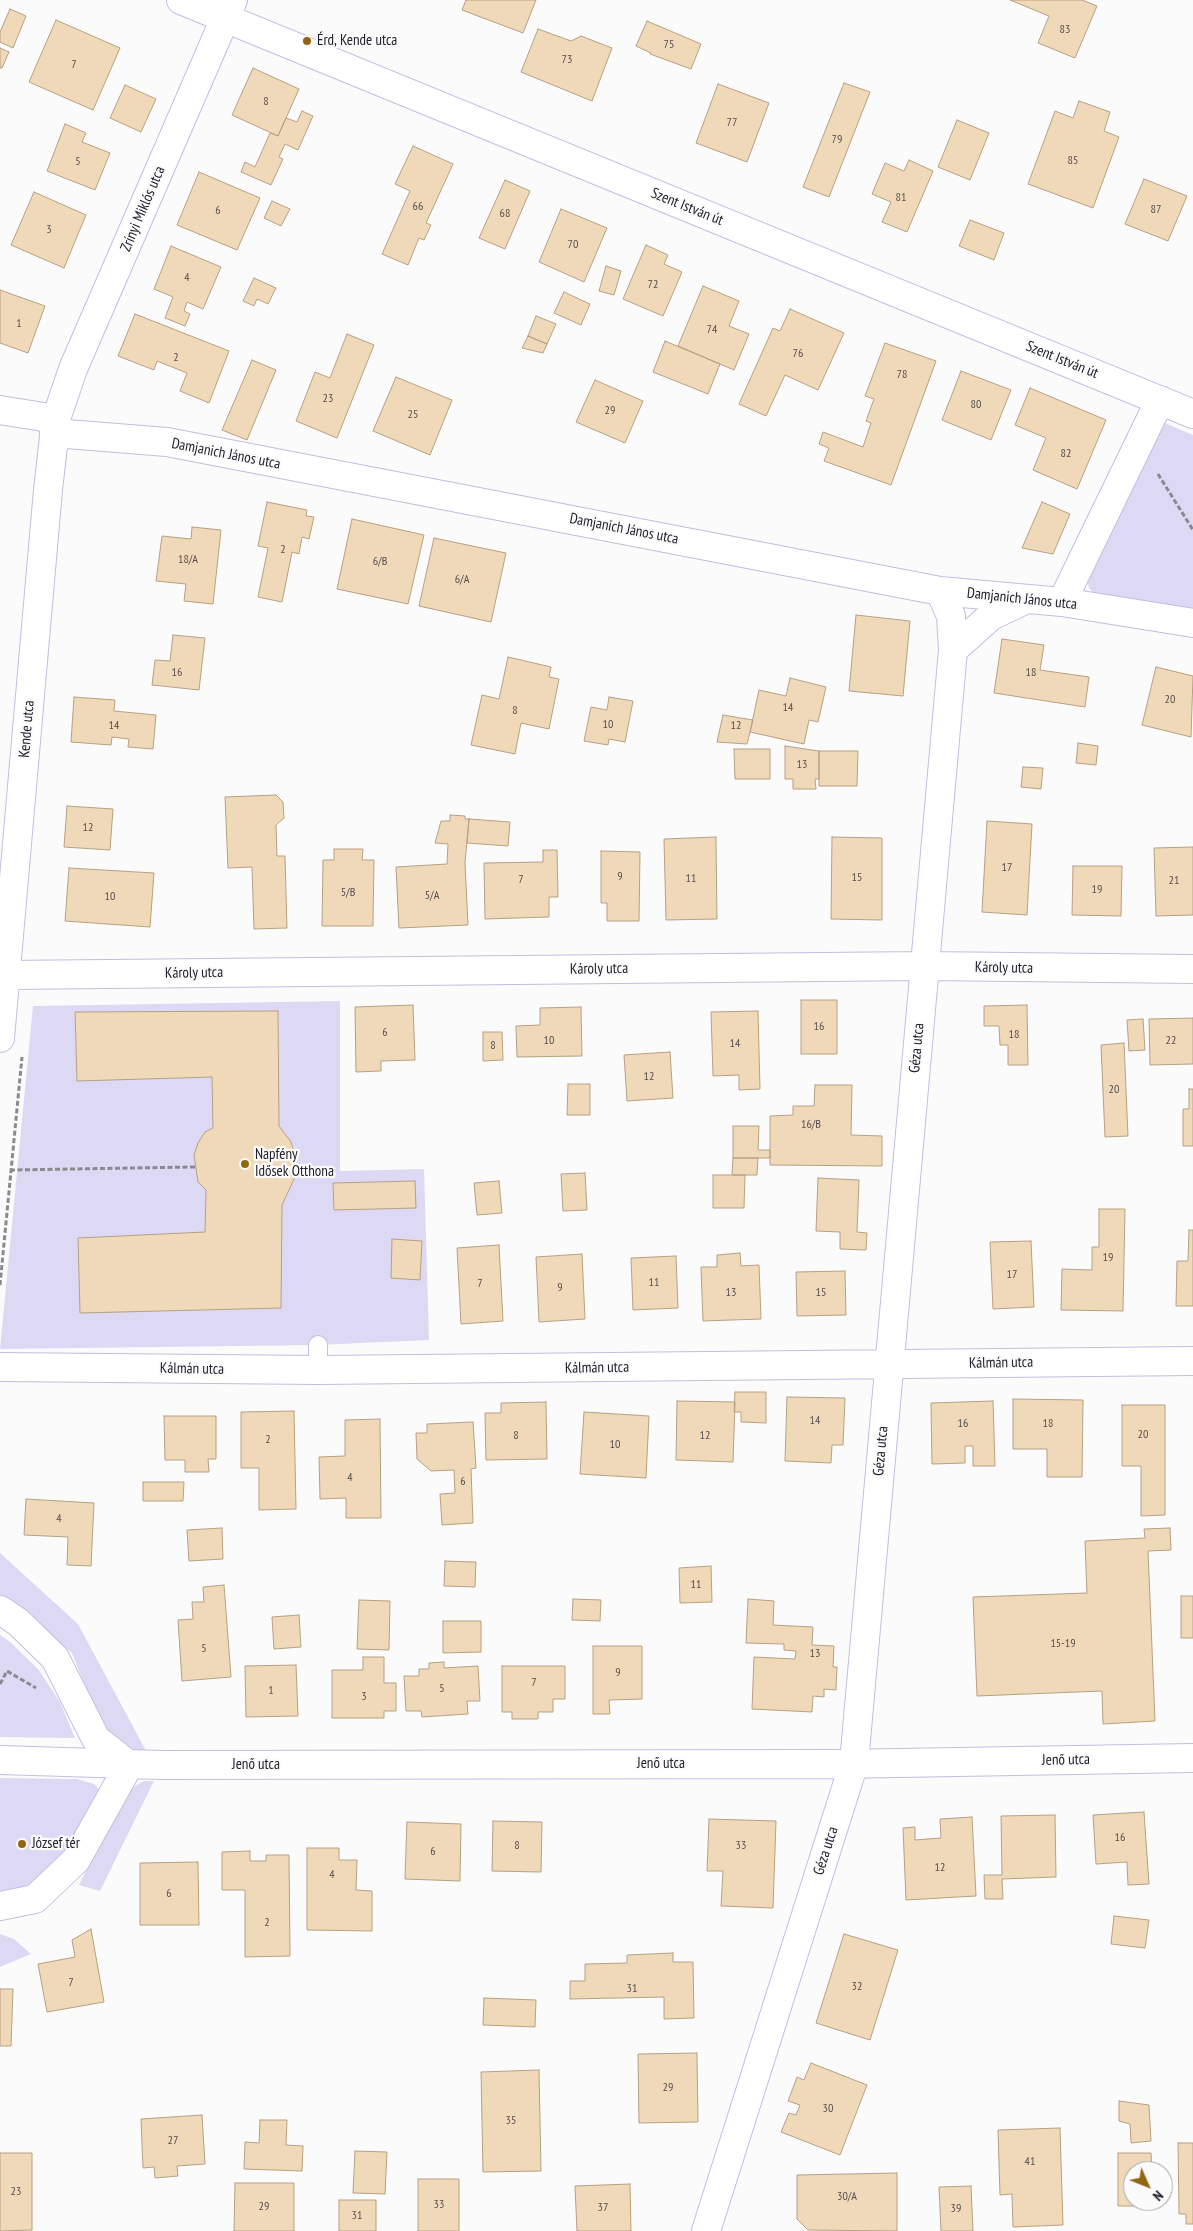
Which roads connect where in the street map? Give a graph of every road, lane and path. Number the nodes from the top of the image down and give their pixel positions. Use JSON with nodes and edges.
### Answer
{"nodes":[{"id":1,"x":181,"y":0,"type":"edge"},
{"id":2,"x":230,"y":9,"type":"edge"},
{"id":3,"x":1160,"y":400,"type":"junction"},
{"id":4,"x":0,"y":410,"type":"edge"},
{"id":5,"x":1193,"y":414,"type":"edge"},
{"id":6,"x":55,"y":426,"type":"junction"},
{"id":7,"x":1138,"y":444,"type":"junction"},
{"id":8,"x":1193,"y":530,"type":"edge"},
{"id":9,"x":940,"y":591,"type":"junction"},
{"id":10,"x":1028,"y":598,"type":"junction"},
{"id":11,"x":1062,"y":602,"type":"junction"},
{"id":12,"x":1193,"y":623,"type":"edge"},
{"id":13,"x":953,"y":650,"type":"junction"},
{"id":14,"x":925,"y":966,"type":"junction"},
{"id":15,"x":1193,"y":970,"type":"edge"},
{"id":16,"x":6,"y":975,"type":"junction"},
{"id":17,"x":11,"y":1045,"type":"edge"},
{"id":18,"x":195,"y":1167,"type":"dead end"},
{"id":19,"x":10,"y":1170,"type":"junction"},
{"id":20,"x":0,"y":1285,"type":"edge"},
{"id":21,"x":1193,"y":1361,"type":"edge"},
{"id":22,"x":889,"y":1365,"type":"junction"},
{"id":23,"x":0,"y":1367,"type":"edge"},
{"id":24,"x":0,"y":1610,"type":"edge"},
{"id":25,"x":0,"y":1684,"type":"edge"},
{"id":26,"x":40,"y":1695,"type":"dead end"},
{"id":27,"x":1193,"y":1758,"type":"edge"},
{"id":28,"x":0,"y":1760,"type":"edge"},
{"id":29,"x":854,"y":1763,"type":"junction"},
{"id":30,"x":129,"y":1765,"type":"junction"},
{"id":31,"x":0,"y":1906,"type":"edge"},
{"id":32,"x":706,"y":2231,"type":"edge"}],
"edges":[{"from":1,"to":2,"type":"street","name":"Szent István út"},
{"from":2,"to":3,"type":"street","name":"Szent István út"},
{"from":2,"to":6,"type":"street","name":"Zrínyi Miklós utca"},
{"from":3,"to":5,"type":"street","name":"Szent István út"},
{"from":3,"to":7,"type":"street"},
{"from":4,"to":6,"type":"street","name":"Damjanich János utca"},
{"from":6,"to":9,"type":"street","name":"Damjanich János utca"},
{"from":6,"to":16,"type":"street","name":"Kende utca"},
{"from":7,"to":8,"type":"path"},
{"from":7,"to":11,"type":"street"},
{"from":9,"to":10,"type":"street","name":"Damjanich János utca"},
{"from":9,"to":13,"type":"street","name":"Géza utca"},
{"from":10,"to":11,"type":"street","name":"Damjanich János utca"},
{"from":10,"to":13,"type":"street"},
{"from":11,"to":12,"type":"street","name":"Damjanich János utca"},
{"from":13,"to":14,"type":"street","name":"Géza utca"},
{"from":14,"to":15,"type":"street","name":"Károly utca"},
{"from":14,"to":16,"type":"street","name":"Károly utca"},
{"from":14,"to":22,"type":"street","name":"Géza utca"},
{"from":16,"to":17,"type":"street","name":"Kende utca"},
{"from":17,"to":19,"type":"path"},
{"from":18,"to":19,"type":"path"},
{"from":19,"to":20,"type":"path"},
{"from":21,"to":22,"type":"street","name":"Kálmán utca"},
{"from":22,"to":23,"type":"street","name":"Kálmán utca"},
{"from":22,"to":29,"type":"street","name":"Géza utca"},
{"from":24,"to":30,"type":"street"},
{"from":25,"to":26,"type":"path"},
{"from":27,"to":29,"type":"street","name":"Jenő utca"},
{"from":28,"to":30,"type":"street"},
{"from":29,"to":30,"type":"street","name":"Jenő utca"},
{"from":29,"to":32,"type":"street","name":"Géza utca"},
{"from":30,"to":31,"type":"street"}]}
